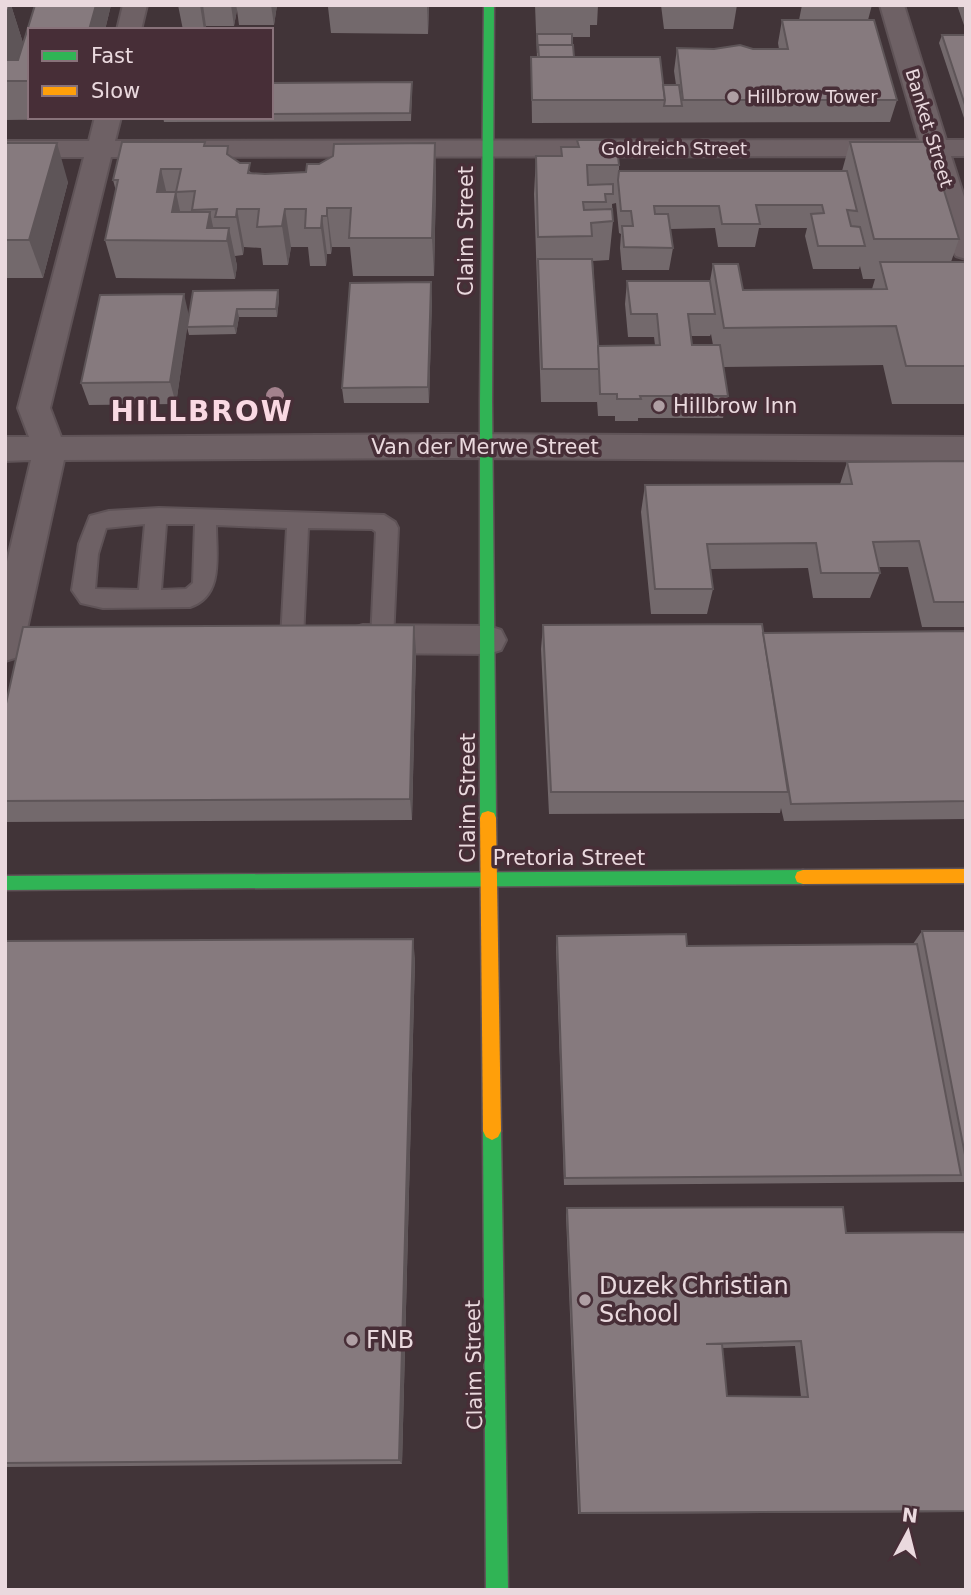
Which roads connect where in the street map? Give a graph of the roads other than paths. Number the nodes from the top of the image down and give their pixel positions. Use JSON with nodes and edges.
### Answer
{"nodes":[{"id":1,"x":135,"y":5,"type":"edge"},
{"id":2,"x":489,"y":5,"type":"edge"},
{"id":3,"x":892,"y":5,"type":"edge"},
{"id":4,"x":129,"y":28,"type":"edge"},
{"id":5,"x":108,"y":119,"type":"edge"},
{"id":6,"x":486,"y":148,"type":"junction"},
{"id":7,"x":966,"y":148,"type":"edge"},
{"id":8,"x":5,"y":149,"type":"edge"},
{"id":9,"x":101,"y":149,"type":"junction"},
{"id":10,"x":935,"y":149,"type":"junction"},
{"id":11,"x":966,"y":250,"type":"edge"},
{"id":12,"x":485,"y":446,"type":"junction"},
{"id":13,"x":5,"y":449,"type":"edge"},
{"id":14,"x":50,"y":449,"type":"junction"},
{"id":15,"x":966,"y":449,"type":"edge"},
{"id":16,"x":156,"y":517,"type":"junction"},
{"id":17,"x":206,"y":518,"type":"junction"},
{"id":18,"x":298,"y":520,"type":"junction"},
{"id":19,"x":149,"y":598,"type":"junction"},
{"id":20,"x":278,"y":639,"type":"joint"},
{"id":21,"x":382,"y":639,"type":"junction"},
{"id":22,"x":488,"y":640,"type":"junction"},
{"id":23,"x":16,"y":641,"type":"edge"},
{"id":24,"x":966,"y":876,"type":"edge"},
{"id":25,"x":490,"y":880,"type":"junction"},
{"id":26,"x":5,"y":883,"type":"edge"},
{"id":27,"x":497,"y":1590,"type":"edge"}],
"edges":[{"from":1,"to":4,"type":"street"},
{"from":2,"to":6,"type":"street","name":"Claim Street"},
{"from":3,"to":10,"type":"street","name":"Banket Street"},
{"from":5,"to":9,"type":"street"},
{"from":6,"to":9,"type":"street","name":"Goldreich Street"},
{"from":6,"to":10,"type":"street","name":"Goldreich Street"},
{"from":6,"to":12,"type":"street","name":"Claim Street"},
{"from":7,"to":10,"type":"street","name":"Goldreich Street"},
{"from":8,"to":9,"type":"street","name":"Goldreich Street"},
{"from":9,"to":14,"type":"street"},
{"from":10,"to":11,"type":"street","name":"Banket Street"},
{"from":12,"to":14,"type":"street","name":"Van der Merwe Street"},
{"from":12,"to":15,"type":"street","name":"Van der Merwe Street"},
{"from":12,"to":22,"type":"street","name":"Claim Street"},
{"from":13,"to":14,"type":"street","name":"Van der Merwe Street"},
{"from":14,"to":23,"type":"street"},
{"from":16,"to":17,"type":"lane"},
{"from":16,"to":19,"type":"lane"},
{"from":16,"to":19,"type":"lane"},
{"from":17,"to":18,"type":"lane"},
{"from":17,"to":19,"type":"lane"},
{"from":18,"to":20,"type":"lane"},
{"from":18,"to":21,"type":"lane"},
{"from":20,"to":21,"type":"street"},
{"from":21,"to":22,"type":"street"},
{"from":22,"to":25,"type":"street","name":"Claim Street"},
{"from":24,"to":25,"type":"street","name":"Pretoria Street"},
{"from":25,"to":26,"type":"street","name":"Pretoria Street"},
{"from":25,"to":27,"type":"street","name":"Claim Street"}]}
